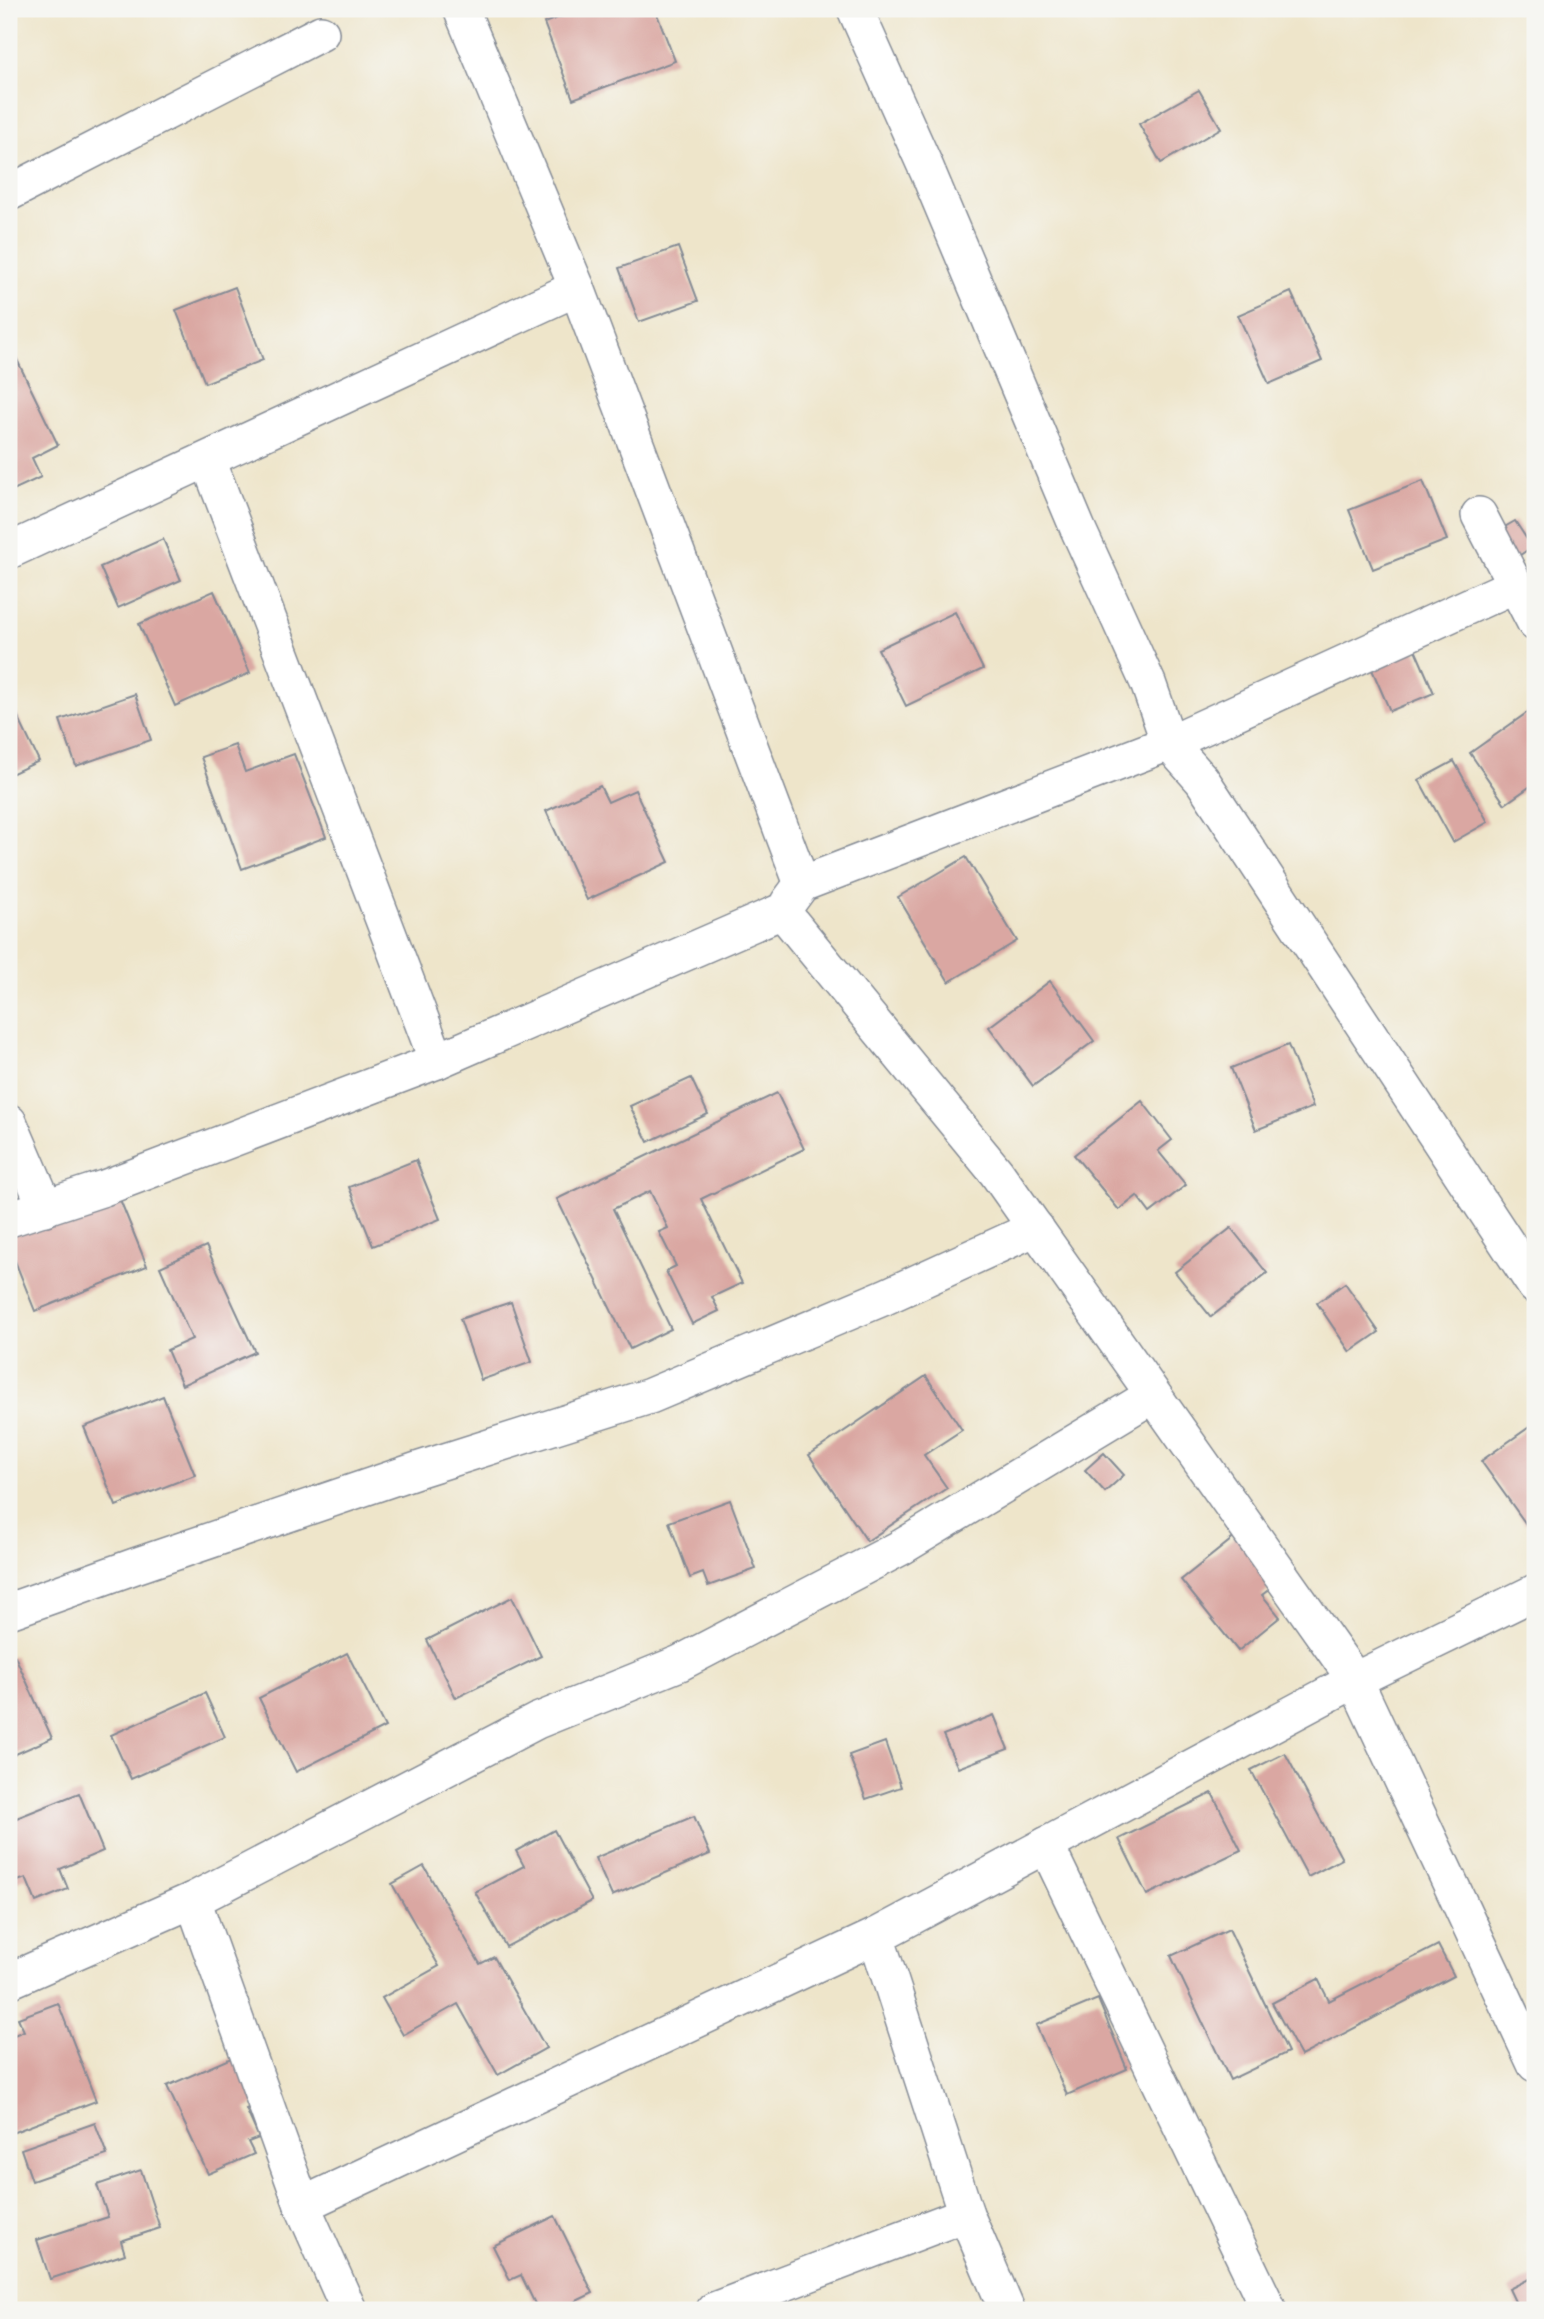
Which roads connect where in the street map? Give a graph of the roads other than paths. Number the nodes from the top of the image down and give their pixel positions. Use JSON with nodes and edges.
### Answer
{"nodes":[{"id":1,"x":461,"y":9,"type":"edge"},
{"id":2,"x":855,"y":9,"type":"edge"},
{"id":3,"x":321,"y":33,"type":"dead end"},
{"id":4,"x":9,"y":193,"type":"edge"},
{"id":5,"x":577,"y":288,"type":"junction"},
{"id":6,"x":208,"y":460,"type":"junction"},
{"id":7,"x":1479,"y":515,"type":"dead end"},
{"id":8,"x":9,"y":551,"type":"edge"},
{"id":9,"x":1516,"y":585,"type":"junction"},
{"id":10,"x":1535,"y":623,"type":"edge"},
{"id":11,"x":1170,"y":743,"type":"junction"},
{"id":12,"x":802,"y":884,"type":"junction"},
{"id":13,"x":782,"y":911,"type":"junction"},
{"id":14,"x":437,"y":1061,"type":"junction"},
{"id":15,"x":9,"y":1122,"type":"edge"},
{"id":16,"x":46,"y":1208,"type":"junction"},
{"id":17,"x":9,"y":1219,"type":"edge"},
{"id":18,"x":1036,"y":1228,"type":"junction"},
{"id":19,"x":1535,"y":1286,"type":"edge"},
{"id":20,"x":1153,"y":1395,"type":"junction"},
{"id":21,"x":1535,"y":1592,"type":"edge"},
{"id":22,"x":9,"y":1611,"type":"edge"},
{"id":23,"x":1355,"y":1680,"type":"junction"},
{"id":24,"x":1046,"y":1845,"type":"junction"},
{"id":25,"x":193,"y":1900,"type":"junction"},
{"id":26,"x":876,"y":1936,"type":"junction"},
{"id":27,"x":9,"y":1981,"type":"edge"},
{"id":28,"x":1535,"y":2064,"type":"edge"},
{"id":29,"x":302,"y":2205,"type":"junction"},
{"id":30,"x":966,"y":2214,"type":"junction"},
{"id":31,"x":349,"y":2310,"type":"edge"},
{"id":32,"x":714,"y":2310,"type":"edge"},
{"id":33,"x":1007,"y":2310,"type":"edge"},
{"id":34,"x":1269,"y":2310,"type":"edge"}],
"edges":[{"from":1,"to":5,"type":"street"},
{"from":2,"to":11,"type":"street"},
{"from":3,"to":4,"type":"street"},
{"from":5,"to":6,"type":"street"},
{"from":5,"to":12,"type":"street"},
{"from":6,"to":8,"type":"street"},
{"from":6,"to":14,"type":"street"},
{"from":7,"to":9,"type":"street"},
{"from":9,"to":10,"type":"street"},
{"from":9,"to":11,"type":"street"},
{"from":11,"to":12,"type":"street"},
{"from":11,"to":19,"type":"street"},
{"from":12,"to":13,"type":"street"},
{"from":13,"to":14,"type":"street"},
{"from":13,"to":18,"type":"street"},
{"from":14,"to":16,"type":"street"},
{"from":15,"to":16,"type":"street"},
{"from":16,"to":17,"type":"street"},
{"from":18,"to":20,"type":"street"},
{"from":18,"to":22,"type":"street"},
{"from":20,"to":23,"type":"street"},
{"from":20,"to":25,"type":"street"},
{"from":21,"to":23,"type":"street"},
{"from":23,"to":24,"type":"street"},
{"from":23,"to":28,"type":"street"},
{"from":24,"to":26,"type":"street"},
{"from":24,"to":34,"type":"street"},
{"from":25,"to":27,"type":"street"},
{"from":25,"to":29,"type":"street"},
{"from":26,"to":29,"type":"street"},
{"from":26,"to":30,"type":"street"},
{"from":29,"to":31,"type":"street"},
{"from":30,"to":32,"type":"street"},
{"from":30,"to":33,"type":"street"}]}
